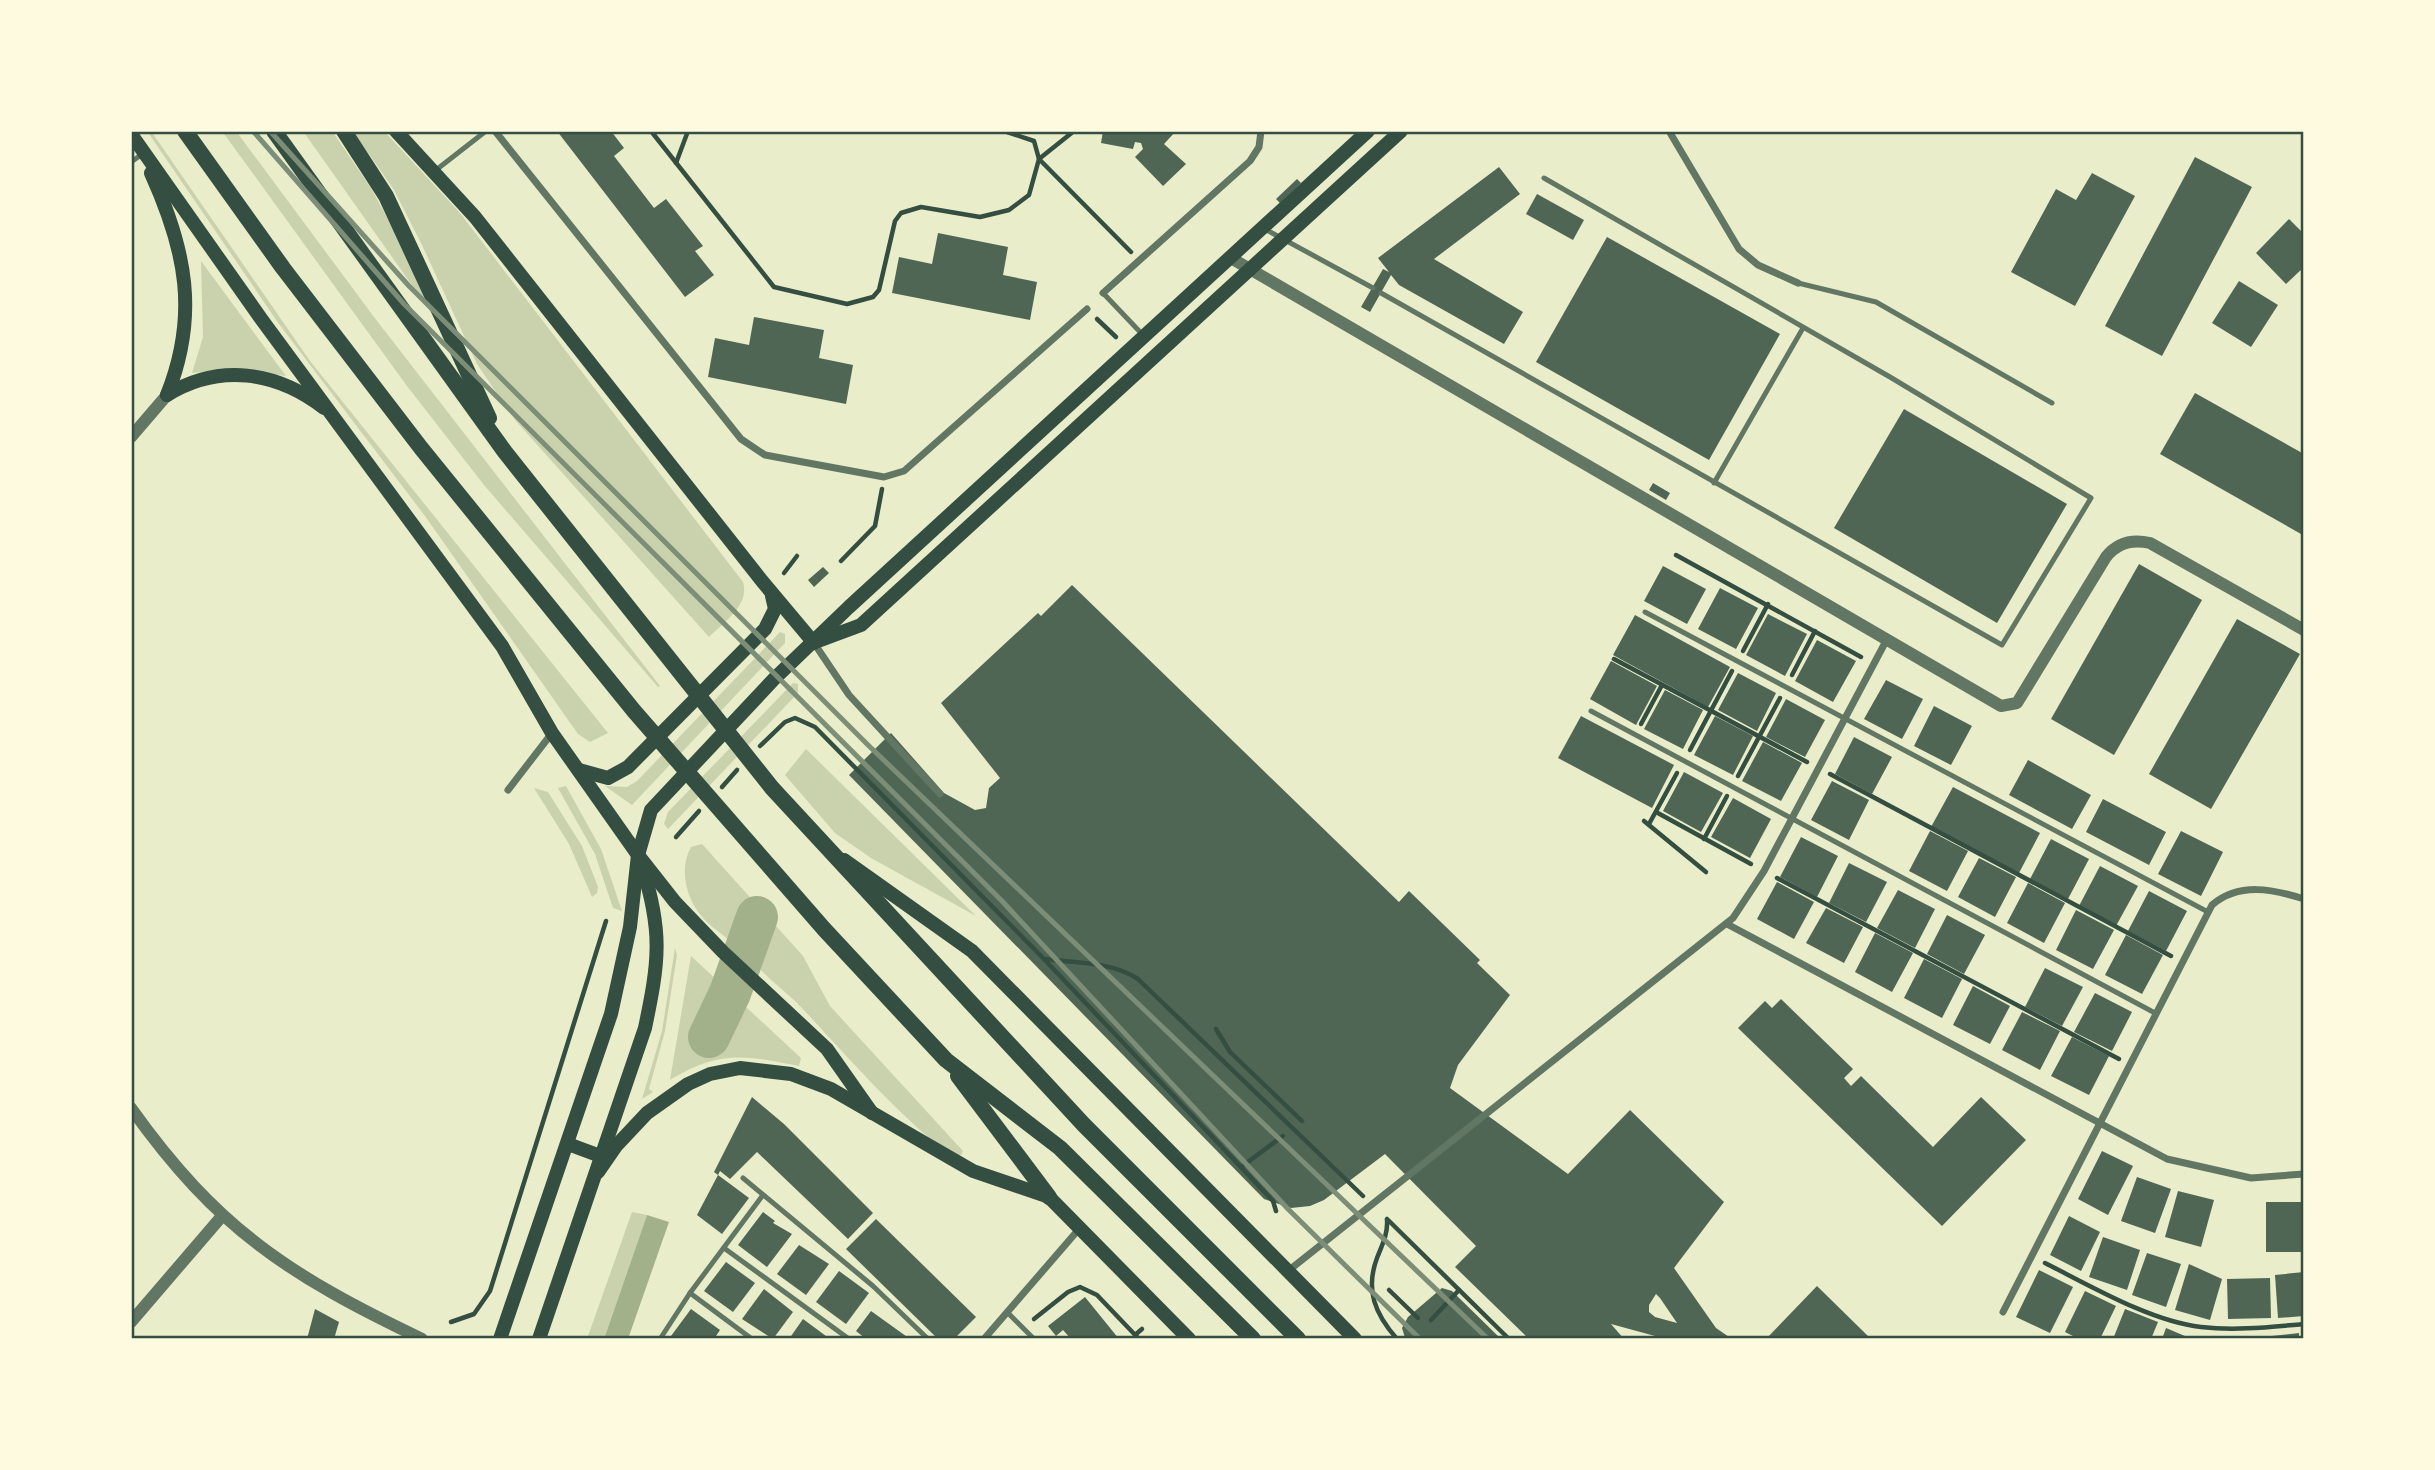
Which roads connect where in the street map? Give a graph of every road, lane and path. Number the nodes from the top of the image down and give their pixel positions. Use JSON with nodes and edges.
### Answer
{"nodes":[{"id":1,"x":185,"y":131,"type":"edge"},
{"id":2,"x":274,"y":131,"type":"edge"},
{"id":3,"x":344,"y":131,"type":"edge"},
{"id":4,"x":396,"y":131,"type":"edge"},
{"id":5,"x":486,"y":131,"type":"edge"},
{"id":6,"x":495,"y":131,"type":"edge"},
{"id":7,"x":651,"y":131,"type":"edge"},
{"id":8,"x":688,"y":131,"type":"edge"},
{"id":9,"x":1004,"y":131,"type":"edge"},
{"id":10,"x":1074,"y":131,"type":"edge"},
{"id":11,"x":1261,"y":131,"type":"edge"},
{"id":12,"x":1368,"y":131,"type":"edge"},
{"id":13,"x":1401,"y":131,"type":"edge"},
{"id":14,"x":1668,"y":131,"type":"edge"},
{"id":15,"x":132,"y":136,"type":"edge"},
{"id":16,"x":136,"y":159,"type":"edge"},
{"id":17,"x":1039,"y":159,"type":"junction"},
{"id":18,"x":676,"y":163,"type":"junction"},
{"id":19,"x":433,"y":172,"type":"junction"},
{"id":20,"x":1544,"y":178,"type":"dead end"},
{"id":21,"x":1263,"y":228,"type":"junction"},
{"id":22,"x":1282,"y":239,"type":"junction"},
{"id":23,"x":1231,"y":258,"type":"junction"},
{"id":24,"x":1139,"y":261,"type":"junction"},
{"id":25,"x":1249,"y":270,"type":"junction"},
{"id":26,"x":1798,"y":283,"type":"joint"},
{"id":27,"x":1373,"y":288,"type":"dead end"},
{"id":28,"x":1104,"y":293,"type":"joint"},
{"id":29,"x":1381,"y":293,"type":"dead end"},
{"id":30,"x":1087,"y":309,"type":"joint"},
{"id":31,"x":1803,"y":328,"type":"junction"},
{"id":32,"x":1144,"y":337,"type":"junction"},
{"id":33,"x":1122,"y":343,"type":"dead end"},
{"id":34,"x":167,"y":395,"type":"junction"},
{"id":35,"x":2052,"y":403,"type":"dead end"},
{"id":36,"x":337,"y":418,"type":"junction"},
{"id":37,"x":131,"y":437,"type":"edge"},
{"id":38,"x":505,"y":452,"type":"junction"},
{"id":39,"x":884,"y":477,"type":"junction"},
{"id":40,"x":1714,"y":483,"type":"junction"},
{"id":41,"x":1676,"y":555,"type":"dead end"},
{"id":42,"x":797,"y":556,"type":"dead end"},
{"id":43,"x":841,"y":561,"type":"dead end"},
{"id":44,"x":784,"y":573,"type":"dead end"},
{"id":45,"x":768,"y":589,"type":"junction"},
{"id":46,"x":1768,"y":604,"type":"junction"},
{"id":47,"x":1645,"y":612,"type":"dead end"},
{"id":48,"x":2304,"y":630,"type":"edge"},
{"id":49,"x":1815,"y":631,"type":"junction"},
{"id":50,"x":1886,"y":641,"type":"junction"},
{"id":51,"x":814,"y":643,"type":"junction"},
{"id":52,"x":1614,"y":659,"type":"dead end"},
{"id":53,"x":1738,"y":661,"type":"junction"},
{"id":54,"x":1874,"y":664,"type":"junction"},
{"id":55,"x":1662,"y":685,"type":"junction"},
{"id":56,"x":1786,"y":688,"type":"junction"},
{"id":57,"x":1711,"y":710,"type":"junction"},
{"id":58,"x":1591,"y":711,"type":"dead end"},
{"id":59,"x":1844,"y":720,"type":"junction"},
{"id":60,"x":815,"y":727,"type":"dead end"},
{"id":61,"x":552,"y":733,"type":"junction"},
{"id":62,"x":1636,"y":735,"type":"junction"},
{"id":63,"x":1759,"y":736,"type":"junction"},
{"id":64,"x":1684,"y":760,"type":"junction"},
{"id":65,"x":1818,"y":768,"type":"junction"},
{"id":66,"x":579,"y":769,"type":"junction"},
{"id":67,"x":1732,"y":786,"type":"junction"},
{"id":68,"x":508,"y":790,"type":"dead end"},
{"id":69,"x":940,"y":794,"type":"dead end"},
{"id":70,"x":1656,"y":812,"type":"junction"},
{"id":71,"x":1791,"y":818,"type":"junction"},
{"id":72,"x":1704,"y":839,"type":"junction"},
{"id":73,"x":827,"y":848,"type":"junction"},
{"id":74,"x":638,"y":855,"type":"junction"},
{"id":75,"x":1764,"y":871,"type":"junction"},
{"id":76,"x":1706,"y":872,"type":"dead end"},
{"id":77,"x":2304,"y":899,"type":"edge"},
{"id":78,"x":2208,"y":912,"type":"junction"},
{"id":79,"x":606,"y":921,"type":"dead end"},
{"id":80,"x":1727,"y":924,"type":"junction"},
{"id":81,"x":1044,"y":959,"type":"junction"},
{"id":82,"x":2181,"y":961,"type":"junction"},
{"id":83,"x":2155,"y":1013,"type":"junction"},
{"id":84,"x":1216,"y":1029,"type":"dead end"},
{"id":85,"x":946,"y":1060,"type":"junction"},
{"id":86,"x":2129,"y":1064,"type":"junction"},
{"id":87,"x":131,"y":1108,"type":"edge"},
{"id":88,"x":872,"y":1113,"type":"junction"},
{"id":89,"x":1302,"y":1121,"type":"dead end"},
{"id":90,"x":2100,"y":1121,"type":"junction"},
{"id":91,"x":1283,"y":1136,"type":"dead end"},
{"id":92,"x":568,"y":1144,"type":"junction"},
{"id":93,"x":603,"y":1157,"type":"junction"},
{"id":94,"x":1241,"y":1167,"type":"junction"},
{"id":95,"x":598,"y":1172,"type":"junction"},
{"id":96,"x":2304,"y":1174,"type":"edge"},
{"id":97,"x":743,"y":1178,"type":"dead end"},
{"id":98,"x":763,"y":1195,"type":"junction"},
{"id":99,"x":1049,"y":1197,"type":"junction"},
{"id":100,"x":1366,"y":1199,"type":"dead end"},
{"id":101,"x":1276,"y":1211,"type":"dead end"},
{"id":102,"x":222,"y":1216,"type":"junction"},
{"id":103,"x":1079,"y":1229,"type":"junction"},
{"id":104,"x":724,"y":1248,"type":"junction"},
{"id":105,"x":2032,"y":1255,"type":"junction"},
{"id":106,"x":1287,"y":1271,"type":"junction"},
{"id":107,"x":1389,"y":1290,"type":"dead end"},
{"id":108,"x":1459,"y":1290,"type":"junction"},
{"id":109,"x":690,"y":1293,"type":"junction"},
{"id":110,"x":1007,"y":1312,"type":"junction"},
{"id":111,"x":2003,"y":1312,"type":"dead end"},
{"id":112,"x":1418,"y":1318,"type":"dead end"},
{"id":113,"x":1431,"y":1320,"type":"dead end"},
{"id":114,"x":131,"y":1322,"type":"edge"},
{"id":115,"x":451,"y":1322,"type":"dead end"},
{"id":116,"x":2304,"y":1324,"type":"edge"},
{"id":117,"x":1023,"y":1328,"type":"junction"},
{"id":118,"x":1142,"y":1329,"type":"dead end"},
{"id":119,"x":1137,"y":1337,"type":"edge"},
{"id":120,"x":422,"y":1339,"type":"edge"},
{"id":121,"x":500,"y":1339,"type":"edge"},
{"id":122,"x":539,"y":1339,"type":"edge"},
{"id":123,"x":660,"y":1339,"type":"edge"},
{"id":124,"x":752,"y":1339,"type":"edge"},
{"id":125,"x":849,"y":1339,"type":"edge"},
{"id":126,"x":928,"y":1339,"type":"edge"},
{"id":127,"x":984,"y":1339,"type":"edge"},
{"id":128,"x":1034,"y":1339,"type":"edge"},
{"id":129,"x":1189,"y":1339,"type":"edge"},
{"id":130,"x":1254,"y":1339,"type":"edge"},
{"id":131,"x":1298,"y":1339,"type":"edge"},
{"id":132,"x":1355,"y":1339,"type":"edge"},
{"id":133,"x":1397,"y":1339,"type":"edge"},
{"id":134,"x":1509,"y":1339,"type":"edge"}],
"edges":[{"from":1,"to":85,"type":"main road"},
{"from":2,"to":38,"type":"main road"},
{"from":3,"to":38,"type":"main road"},
{"from":4,"to":19,"type":"main road"},
{"from":5,"to":19,"type":"lane"},
{"from":6,"to":39,"type":"street"},
{"from":7,"to":18,"type":"path"},
{"from":8,"to":18,"type":"path"},
{"from":9,"to":17,"type":"path"},
{"from":10,"to":17,"type":"path"},
{"from":11,"to":24,"type":"street"},
{"from":12,"to":21,"type":"main road"},
{"from":13,"to":22,"type":"main road"},
{"from":14,"to":26,"type":"street"},
{"from":15,"to":16,"type":"main road"},
{"from":15,"to":36,"type":"main road"},
{"from":16,"to":34,"type":"main road"},
{"from":17,"to":18,"type":"path"},
{"from":17,"to":24,"type":"path"},
{"from":19,"to":45,"type":"main road"},
{"from":20,"to":31,"type":"lane"},
{"from":21,"to":22,"type":"lane"},
{"from":21,"to":23,"type":"main road"},
{"from":22,"to":25,"type":"main road"},
{"from":22,"to":27,"type":"lane"},
{"from":23,"to":25,"type":"street"},
{"from":23,"to":32,"type":"main road"},
{"from":24,"to":28,"type":"street"},
{"from":25,"to":50,"type":"street"},
{"from":25,"to":51,"type":"main road"},
{"from":26,"to":35,"type":"lane"},
{"from":28,"to":32,"type":"lane"},
{"from":29,"to":40,"type":"lane"},
{"from":30,"to":33,"type":"path"},
{"from":30,"to":39,"type":"street"},
{"from":31,"to":40,"type":"lane"},
{"from":31,"to":40,"type":"lane"},
{"from":32,"to":51,"type":"main road"},
{"from":34,"to":36,"type":"main road"},
{"from":34,"to":37,"type":"street"},
{"from":36,"to":61,"type":"main road"},
{"from":38,"to":73,"type":"main road"},
{"from":39,"to":43,"type":"path"},
{"from":41,"to":46,"type":"path"},
{"from":42,"to":44,"type":"path"},
{"from":45,"to":51,"type":"main road"},
{"from":45,"to":66,"type":"main road"},
{"from":46,"to":49,"type":"path"},
{"from":46,"to":53,"type":"path"},
{"from":47,"to":53,"type":"lane"},
{"from":48,"to":50,"type":"street"},
{"from":49,"to":54,"type":"path"},
{"from":49,"to":56,"type":"path"},
{"from":50,"to":54,"type":"street"},
{"from":51,"to":69,"type":"street"},
{"from":51,"to":74,"type":"main road"},
{"from":52,"to":55,"type":"path"},
{"from":53,"to":56,"type":"lane"},
{"from":53,"to":57,"type":"path"},
{"from":54,"to":59,"type":"street"},
{"from":55,"to":57,"type":"path"},
{"from":55,"to":62,"type":"path"},
{"from":56,"to":59,"type":"lane"},
{"from":56,"to":63,"type":"path"},
{"from":57,"to":63,"type":"path"},
{"from":57,"to":64,"type":"path"},
{"from":58,"to":62,"type":"lane"},
{"from":59,"to":65,"type":"street"},
{"from":59,"to":78,"type":"lane"},
{"from":60,"to":81,"type":"path"},
{"from":61,"to":66,"type":"main road"},
{"from":61,"to":68,"type":"street"},
{"from":62,"to":64,"type":"lane"},
{"from":63,"to":65,"type":"path"},
{"from":63,"to":67,"type":"path"},
{"from":64,"to":67,"type":"lane"},
{"from":64,"to":70,"type":"path"},
{"from":65,"to":71,"type":"street"},
{"from":65,"to":82,"type":"path"},
{"from":66,"to":74,"type":"main road"},
{"from":67,"to":71,"type":"lane"},
{"from":67,"to":72,"type":"path"},
{"from":70,"to":72,"type":"path"},
{"from":70,"to":76,"type":"path"},
{"from":71,"to":75,"type":"street"},
{"from":71,"to":83,"type":"lane"},
{"from":72,"to":75,"type":"path"},
{"from":73,"to":106,"type":"main road"},
{"from":73,"to":131,"type":"main road"},
{"from":74,"to":88,"type":"main road"},
{"from":74,"to":92,"type":"main road"},
{"from":74,"to":93,"type":"main road"},
{"from":75,"to":80,"type":"street"},
{"from":75,"to":86,"type":"path"},
{"from":77,"to":78,"type":"street"},
{"from":78,"to":82,"type":"street"},
{"from":79,"to":115,"type":"path"},
{"from":80,"to":90,"type":"street"},
{"from":80,"to":106,"type":"street"},
{"from":81,"to":94,"type":"path"},
{"from":81,"to":100,"type":"path"},
{"from":82,"to":83,"type":"street"},
{"from":83,"to":86,"type":"street"},
{"from":84,"to":89,"type":"path"},
{"from":85,"to":99,"type":"main road"},
{"from":85,"to":130,"type":"main road"},
{"from":86,"to":90,"type":"street"},
{"from":87,"to":102,"type":"street"},
{"from":88,"to":95,"type":"main road"},
{"from":88,"to":99,"type":"main road"},
{"from":90,"to":96,"type":"street"},
{"from":90,"to":105,"type":"street"},
{"from":91,"to":94,"type":"path"},
{"from":92,"to":93,"type":"main road"},
{"from":92,"to":121,"type":"main road"},
{"from":93,"to":95,"type":"main road"},
{"from":94,"to":101,"type":"path"},
{"from":95,"to":122,"type":"main road"},
{"from":97,"to":98,"type":"lane"},
{"from":98,"to":104,"type":"lane"},
{"from":98,"to":126,"type":"lane"},
{"from":99,"to":103,"type":"main road"},
{"from":102,"to":114,"type":"street"},
{"from":102,"to":120,"type":"street"},
{"from":103,"to":110,"type":"street"},
{"from":103,"to":129,"type":"main road"},
{"from":104,"to":109,"type":"lane"},
{"from":104,"to":125,"type":"lane"},
{"from":105,"to":111,"type":"street"},
{"from":105,"to":116,"type":"path"},
{"from":106,"to":132,"type":"main road"},
{"from":107,"to":112,"type":"path"},
{"from":108,"to":113,"type":"path"},
{"from":108,"to":133,"type":"path"},
{"from":108,"to":134,"type":"path"},
{"from":109,"to":123,"type":"lane"},
{"from":109,"to":124,"type":"lane"},
{"from":110,"to":117,"type":"lane"},
{"from":110,"to":127,"type":"street"},
{"from":117,"to":119,"type":"path"},
{"from":117,"to":128,"type":"lane"},
{"from":118,"to":119,"type":"path"}]}
